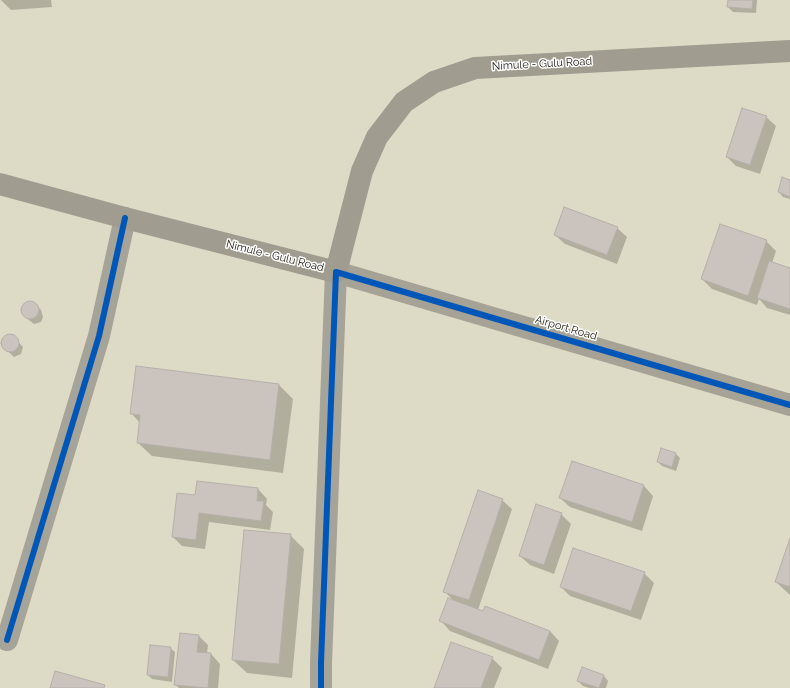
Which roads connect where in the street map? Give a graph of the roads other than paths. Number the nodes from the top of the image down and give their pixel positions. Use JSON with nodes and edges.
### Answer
{"nodes":[{"id":1,"x":790,"y":51,"type":"edge"},
{"id":2,"x":0,"y":184,"type":"edge"},
{"id":3,"x":125,"y":218,"type":"junction"},
{"id":4,"x":336,"y":272,"type":"junction"},
{"id":5,"x":790,"y":405,"type":"edge"},
{"id":6,"x":7,"y":640,"type":"dead end"},
{"id":7,"x":321,"y":688,"type":"edge"}],
"edges":[{"from":1,"to":4,"type":"main road","name":"Nimule - Gulu Road"},
{"from":2,"to":3,"type":"main road","name":"Nimule - Gulu Road"},
{"from":3,"to":4,"type":"main road","name":"Nimule - Gulu Road"},
{"from":3,"to":6,"type":"street"},
{"from":4,"to":5,"type":"street","name":"Airport Road"},
{"from":4,"to":7,"type":"street"}]}
